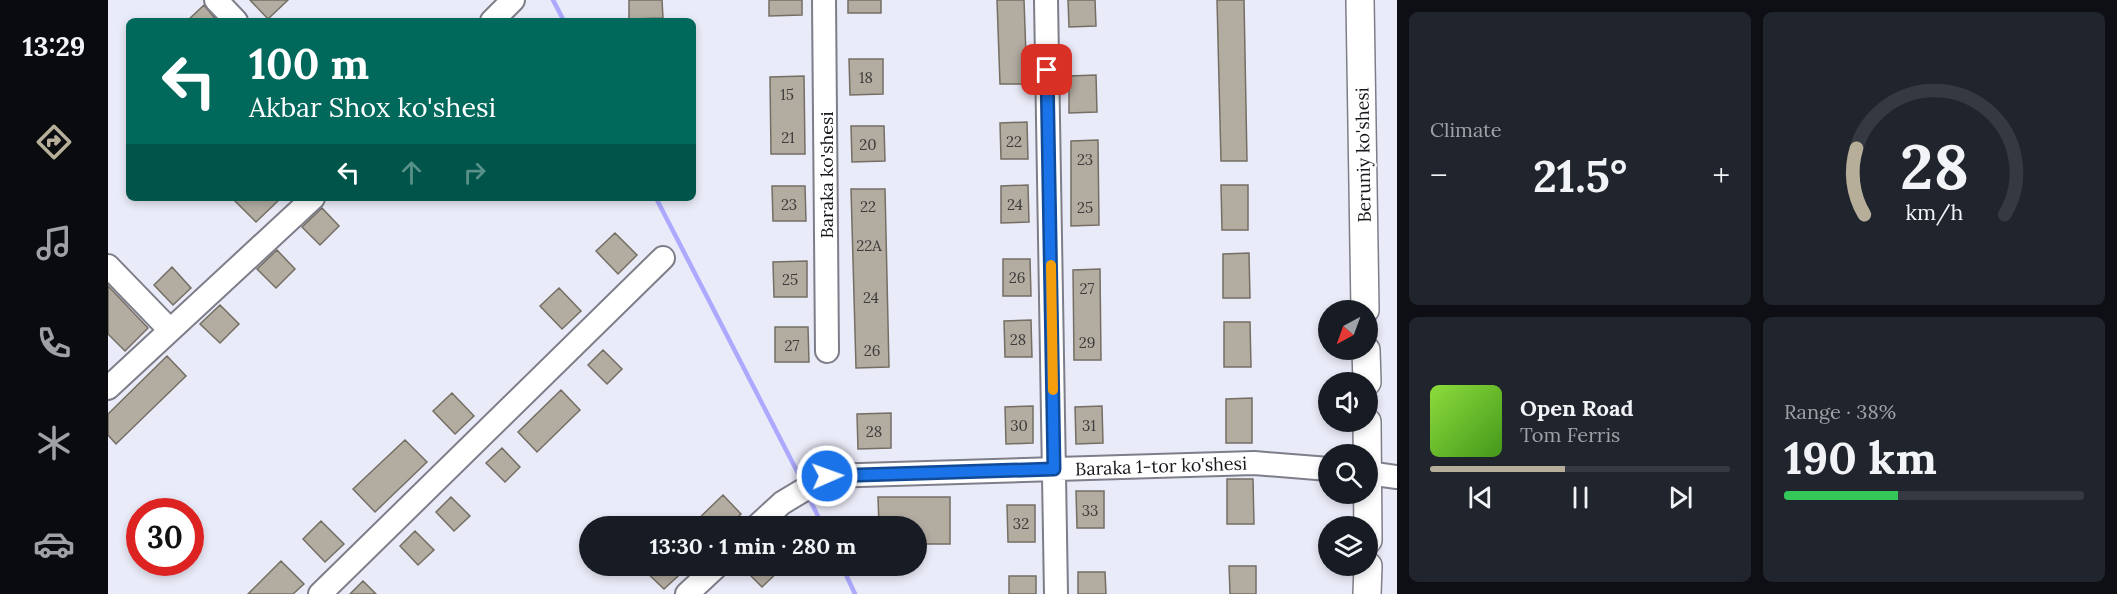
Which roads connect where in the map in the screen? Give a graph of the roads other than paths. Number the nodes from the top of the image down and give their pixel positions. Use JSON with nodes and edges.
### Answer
{"nodes":[{"id":1,"x":216,"y":0,"type":"edge"},
{"id":2,"x":513,"y":0,"type":"edge"},
{"id":3,"x":824,"y":0,"type":"edge"},
{"id":4,"x":1046,"y":0,"type":"edge"},
{"id":5,"x":1360,"y":0,"type":"edge"},
{"id":6,"x":233,"y":18,"type":"edge"},
{"id":7,"x":495,"y":18,"type":"edge"},
{"id":8,"x":310,"y":201,"type":"edge"},
{"id":9,"x":663,"y":258,"type":"dead end"},
{"id":10,"x":108,"y":266,"type":"edge"},
{"id":11,"x":1365,"y":300,"type":"edge"},
{"id":12,"x":170,"y":330,"type":"junction"},
{"id":13,"x":827,"y":351,"type":"dead end"},
{"id":14,"x":108,"y":388,"type":"edge"},
{"id":15,"x":1318,"y":468,"type":"edge"},
{"id":16,"x":1054,"y":469,"type":"junction"},
{"id":17,"x":1378,"y":474,"type":"edge"},
{"id":18,"x":1397,"y":477,"type":"edge"},
{"id":19,"x":768,"y":516,"type":"edge"},
{"id":20,"x":706,"y":576,"type":"edge"},
{"id":21,"x":1368,"y":576,"type":"edge"},
{"id":22,"x":320,"y":594,"type":"edge"},
{"id":23,"x":687,"y":594,"type":"edge"},
{"id":24,"x":1056,"y":594,"type":"edge"},
{"id":25,"x":1367,"y":594,"type":"edge"}],
"edges":[{"from":1,"to":6,"type":"street"},
{"from":2,"to":7,"type":"street"},
{"from":3,"to":13,"type":"street","name":"Baraka ko'shesi"},
{"from":4,"to":16,"type":"street"},
{"from":5,"to":11,"type":"main road","name":"Beruniy ko'shesi"},
{"from":8,"to":12,"type":"street"},
{"from":9,"to":22,"type":"street"},
{"from":10,"to":12,"type":"street"},
{"from":12,"to":14,"type":"street"},
{"from":15,"to":16,"type":"street","name":"Baraka 1-tor ko'shesi"},
{"from":16,"to":19,"type":"street","name":"Baraka 1-tor ko'shesi"},
{"from":16,"to":24,"type":"street"},
{"from":17,"to":18,"type":"street"},
{"from":20,"to":23,"type":"street"},
{"from":21,"to":25,"type":"main road"}]}
